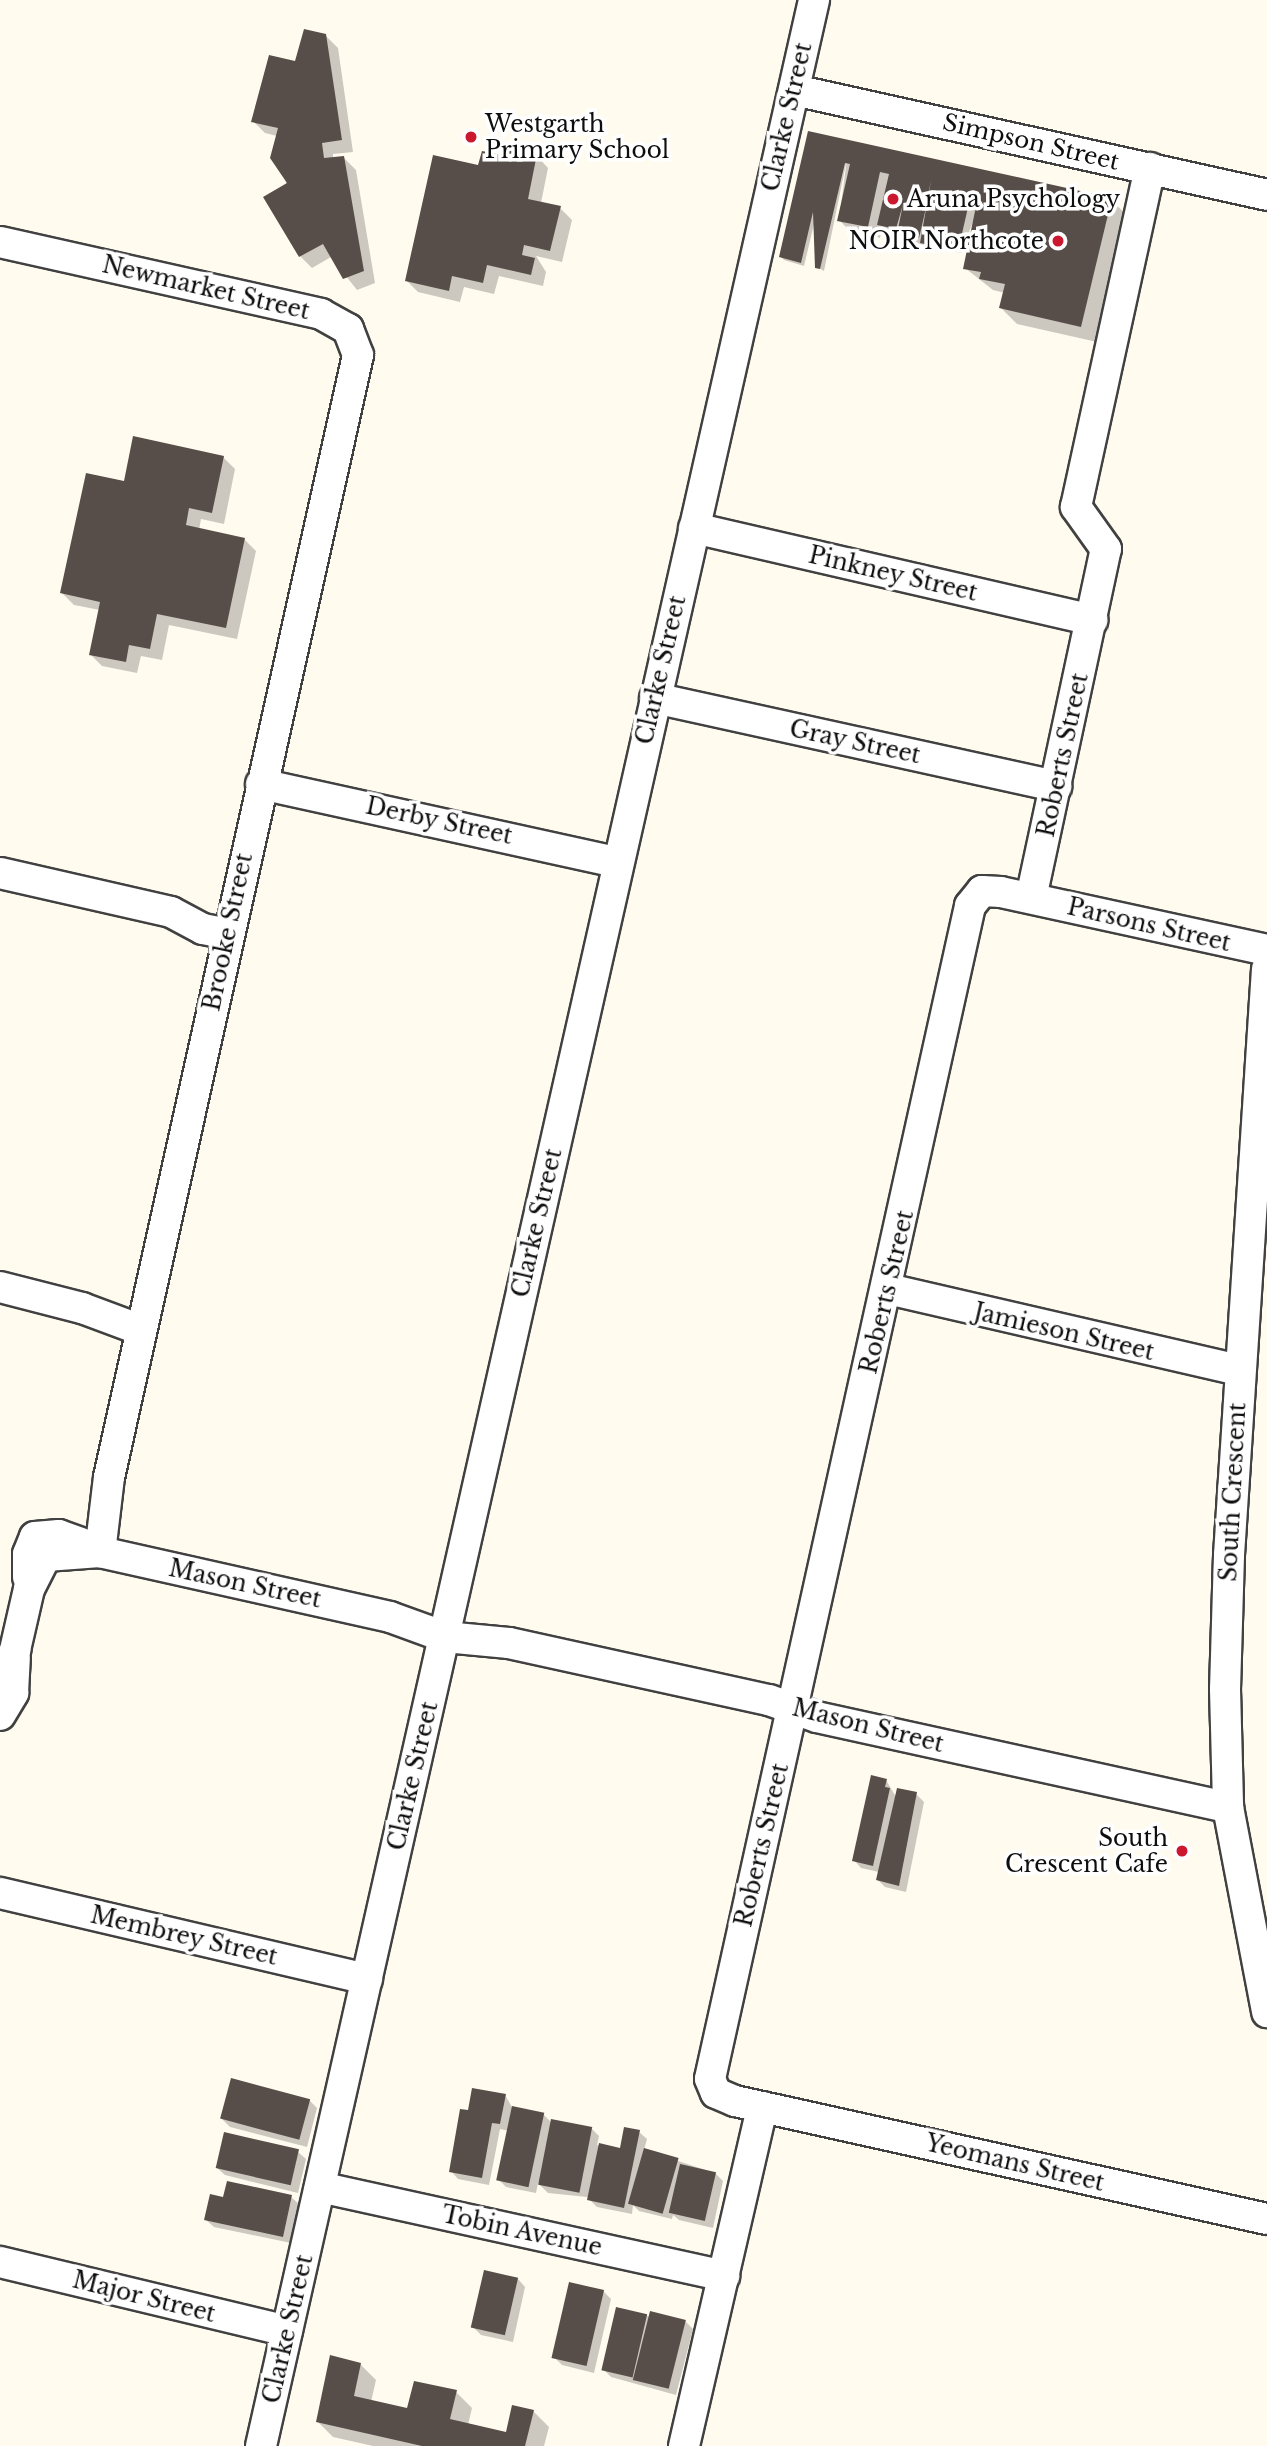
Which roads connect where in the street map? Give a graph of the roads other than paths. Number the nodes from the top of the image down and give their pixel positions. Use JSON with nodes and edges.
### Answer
{"nodes":[{"id":1,"x":814,"y":0,"type":"edge"},
{"id":2,"x":794,"y":90,"type":"junction"},
{"id":3,"x":1150,"y":169,"type":"junction"},
{"id":4,"x":1267,"y":195,"type":"edge"},
{"id":5,"x":0,"y":242,"type":"edge"},
{"id":6,"x":349,"y":387,"type":"joint"},
{"id":7,"x":694,"y":528,"type":"junction"},
{"id":8,"x":1093,"y":620,"type":"junction"},
{"id":9,"x":655,"y":698,"type":"junction"},
{"id":10,"x":261,"y":784,"type":"junction"},
{"id":11,"x":1056,"y":786,"type":"junction"},
{"id":12,"x":617,"y":862,"type":"junction"},
{"id":13,"x":0,"y":873,"type":"edge"},
{"id":14,"x":1031,"y":898,"type":"junction"},
{"id":15,"x":230,"y":925,"type":"junction"},
{"id":16,"x":1267,"y":950,"type":"edge"},
{"id":17,"x":1267,"y":969,"type":"edge"},
{"id":18,"x":0,"y":1287,"type":"edge"},
{"id":19,"x":888,"y":1289,"type":"junction"},
{"id":20,"x":143,"y":1321,"type":"junction"},
{"id":21,"x":1240,"y":1370,"type":"junction"},
{"id":22,"x":89,"y":1549,"type":"junction"},
{"id":23,"x":446,"y":1628,"type":"junction"},
{"id":24,"x":15,"y":1650,"type":"junction"},
{"id":25,"x":0,"y":1680,"type":"edge"},
{"id":26,"x":794,"y":1708,"type":"junction"},
{"id":27,"x":0,"y":1715,"type":"edge"},
{"id":28,"x":1228,"y":1807,"type":"junction"},
{"id":29,"x":0,"y":1893,"type":"edge"},
{"id":30,"x":367,"y":1979,"type":"junction"},
{"id":31,"x":1267,"y":2012,"type":"edge"},
{"id":32,"x":762,"y":2107,"type":"junction"},
{"id":33,"x":320,"y":2187,"type":"junction"},
{"id":34,"x":1267,"y":2219,"type":"edge"},
{"id":35,"x":0,"y":2262,"type":"edge"},
{"id":36,"x":724,"y":2276,"type":"junction"},
{"id":37,"x":287,"y":2331,"type":"junction"},
{"id":38,"x":261,"y":2446,"type":"edge"},
{"id":39,"x":684,"y":2446,"type":"edge"}],
"edges":[{"from":1,"to":2,"type":"street","name":"Clarke Street"},
{"from":2,"to":3,"type":"street","name":"Simpson Street"},
{"from":2,"to":7,"type":"street","name":"Clarke Street"},
{"from":3,"to":4,"type":"street","name":"Simpson Street"},
{"from":3,"to":8,"type":"street","name":"Roberts Street"},
{"from":5,"to":6,"type":"street","name":"Newmarket Street"},
{"from":6,"to":10,"type":"street","name":"Brooke Street"},
{"from":7,"to":8,"type":"street","name":"Pinkney Street"},
{"from":7,"to":9,"type":"street","name":"Clarke Street"},
{"from":8,"to":11,"type":"street","name":"Roberts Street"},
{"from":9,"to":11,"type":"street","name":"Gray Street"},
{"from":9,"to":12,"type":"street","name":"Clarke Street"},
{"from":10,"to":12,"type":"street","name":"Derby Street"},
{"from":10,"to":15,"type":"street","name":"Brooke Street"},
{"from":11,"to":14,"type":"street","name":"Roberts Street"},
{"from":12,"to":23,"type":"street","name":"Clarke Street"},
{"from":13,"to":15,"type":"street"},
{"from":14,"to":16,"type":"street","name":"Parsons Street"},
{"from":14,"to":19,"type":"street","name":"Roberts Street"},
{"from":15,"to":20,"type":"street","name":"Brooke Street"},
{"from":17,"to":21,"type":"street","name":"South Crescent"},
{"from":18,"to":20,"type":"street"},
{"from":19,"to":21,"type":"street","name":"Jamieson Street"},
{"from":19,"to":26,"type":"street","name":"Roberts Street"},
{"from":20,"to":22,"type":"street","name":"Brooke Street"},
{"from":21,"to":28,"type":"street","name":"South Crescent"},
{"from":22,"to":23,"type":"street","name":"Mason Street"},
{"from":22,"to":24,"type":"street","name":"Mason Street"},
{"from":23,"to":26,"type":"street","name":"Mason Street"},
{"from":23,"to":30,"type":"street","name":"Clarke Street"},
{"from":24,"to":25,"type":"street"},
{"from":24,"to":27,"type":"street"},
{"from":26,"to":28,"type":"street","name":"Mason Street"},
{"from":26,"to":32,"type":"street","name":"Roberts Street"},
{"from":28,"to":31,"type":"street","name":"South Crescent"},
{"from":29,"to":30,"type":"street","name":"Membrey Street"},
{"from":30,"to":33,"type":"street","name":"Clarke Street"},
{"from":32,"to":34,"type":"street","name":"Yeomans Street"},
{"from":32,"to":36,"type":"street"},
{"from":33,"to":36,"type":"street","name":"Tobin Avenue"},
{"from":33,"to":37,"type":"street","name":"Clarke Street"},
{"from":35,"to":37,"type":"street","name":"Major Street"},
{"from":36,"to":39,"type":"street"},
{"from":37,"to":38,"type":"street","name":"Clarke Street"}]}
